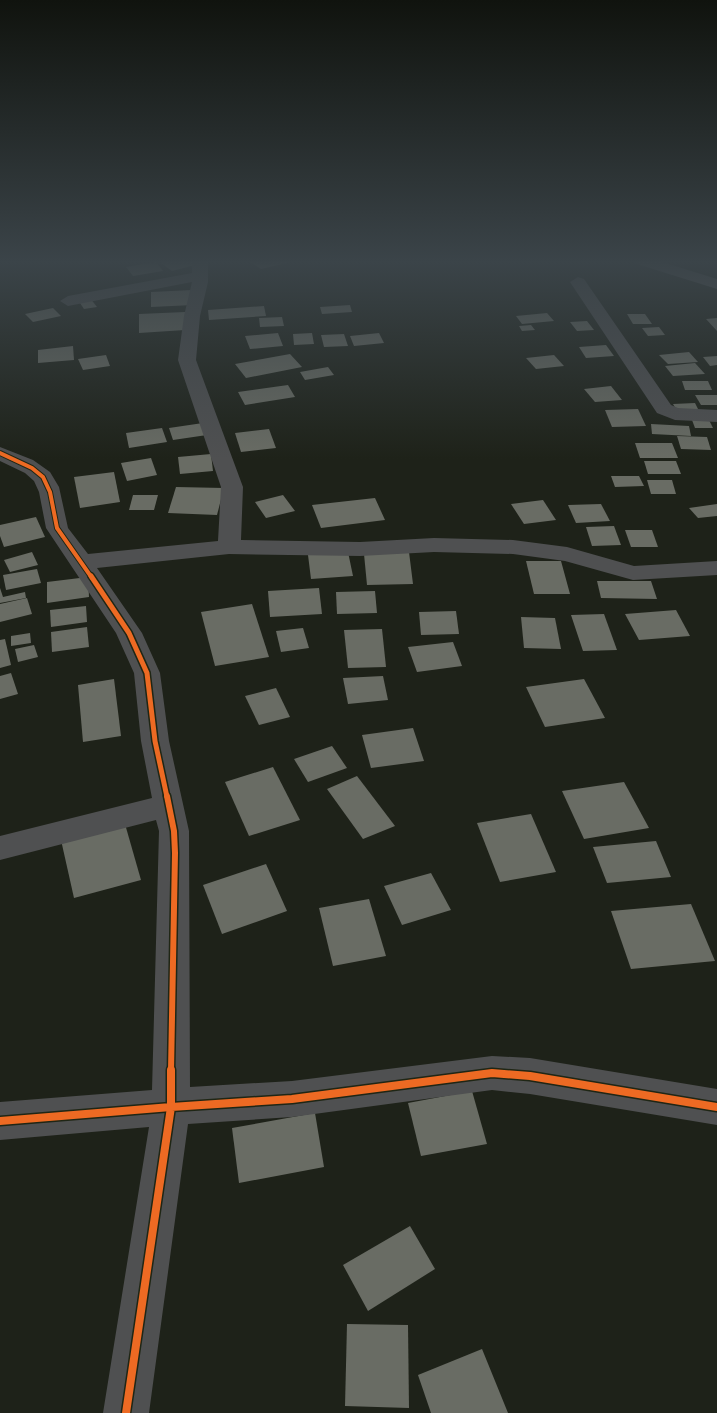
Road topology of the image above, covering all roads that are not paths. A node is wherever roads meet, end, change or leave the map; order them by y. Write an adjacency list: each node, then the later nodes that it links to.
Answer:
1 (192, 327): 5 (street)
2 (608, 327): 3 (street)
3 (717, 416)
4 (0, 454): 6 (street)
5 (229, 547): 6 (street); 7 (street)
6 (82, 562): 8 (street)
7 (717, 568)
8 (169, 805): 9 (street); 11 (street)
9 (0, 848)
10 (717, 1107): 11 (street)
11 (171, 1108): 12 (street); 13 (street)
12 (0, 1122)
13 (126, 1413)

